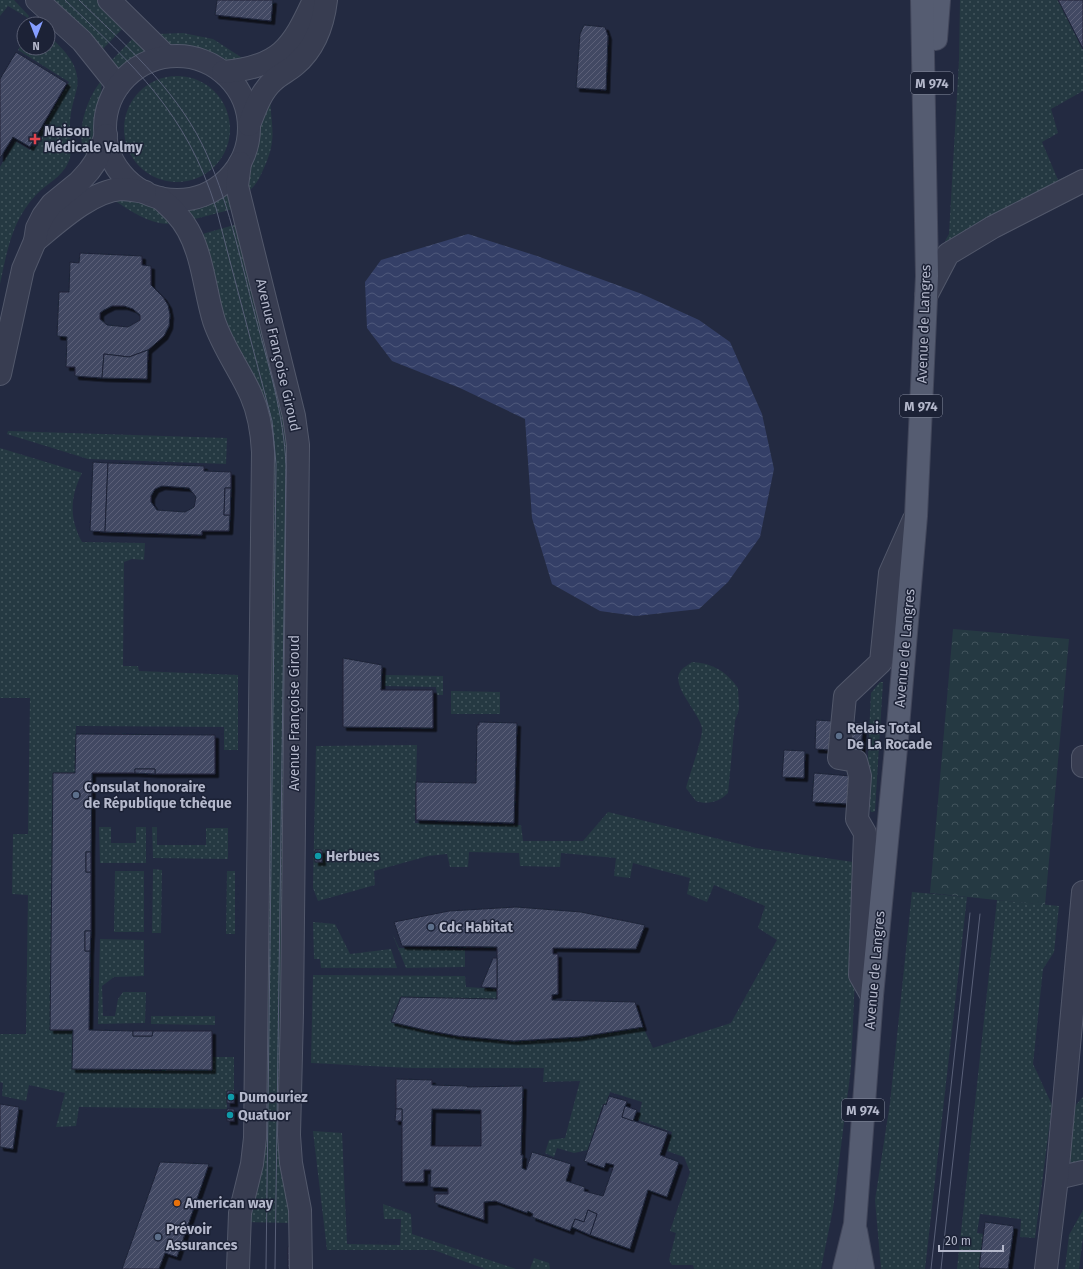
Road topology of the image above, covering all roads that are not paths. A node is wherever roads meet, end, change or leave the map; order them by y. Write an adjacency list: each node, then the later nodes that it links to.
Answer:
1 (37, 0): 9 (street)
2 (109, 0): 7 (street)
3 (314, 0): 8 (street)
4 (326, 0): 10 (street)
5 (922, 0): 13 (main road, Avenue de Langres / M 974)
6 (939, 0): 13 (main road, Avenue de Langres / M 974)
7 (165, 55): 8 (street, Avenue Françoise Giroud); 9 (street, Avenue Françoise Giroud)
8 (223, 72): 10 (street, Avenue Françoise Giroud)
9 (118, 86): 11 (street, Avenue Françoise Giroud)
10 (249, 125): 12 (street, Avenue Françoise Giroud)
11 (106, 135): 15 (street, Avenue Françoise Giroud); 16 (street)
12 (240, 163): 15 (street, Avenue Françoise Giroud); 28 (street, Avenue Françoise Giroud)
13 (926, 166): 17 (main road, Avenue de Langres / M 974)
14 (1083, 181): 17 (street)
15 (153, 195): 16 (street); 27 (street, Avenue Françoise Giroud)
16 (35, 241): 18 (street)
17 (926, 296): 19 (main road, Avenue de Langres / M 974)
18 (0, 374)
19 (916, 516): 23 (main road, Avenue de Langres / M 974); 23 (street)
20 (1083, 757): 21 (street)
21 (1083, 766)
22 (1083, 892): 25 (street)
23 (872, 996): 26 (main road, Avenue de Langres / M 974)
24 (1083, 1172): 25 (street)
25 (1057, 1178): 31 (street)
26 (855, 1224): 29 (main road, Avenue de Langres / M 974); 30 (main road, Avenue de Langres / M 974)
27 (238, 1269)
28 (301, 1269)
29 (844, 1269)
30 (863, 1269)
31 (1046, 1269)

